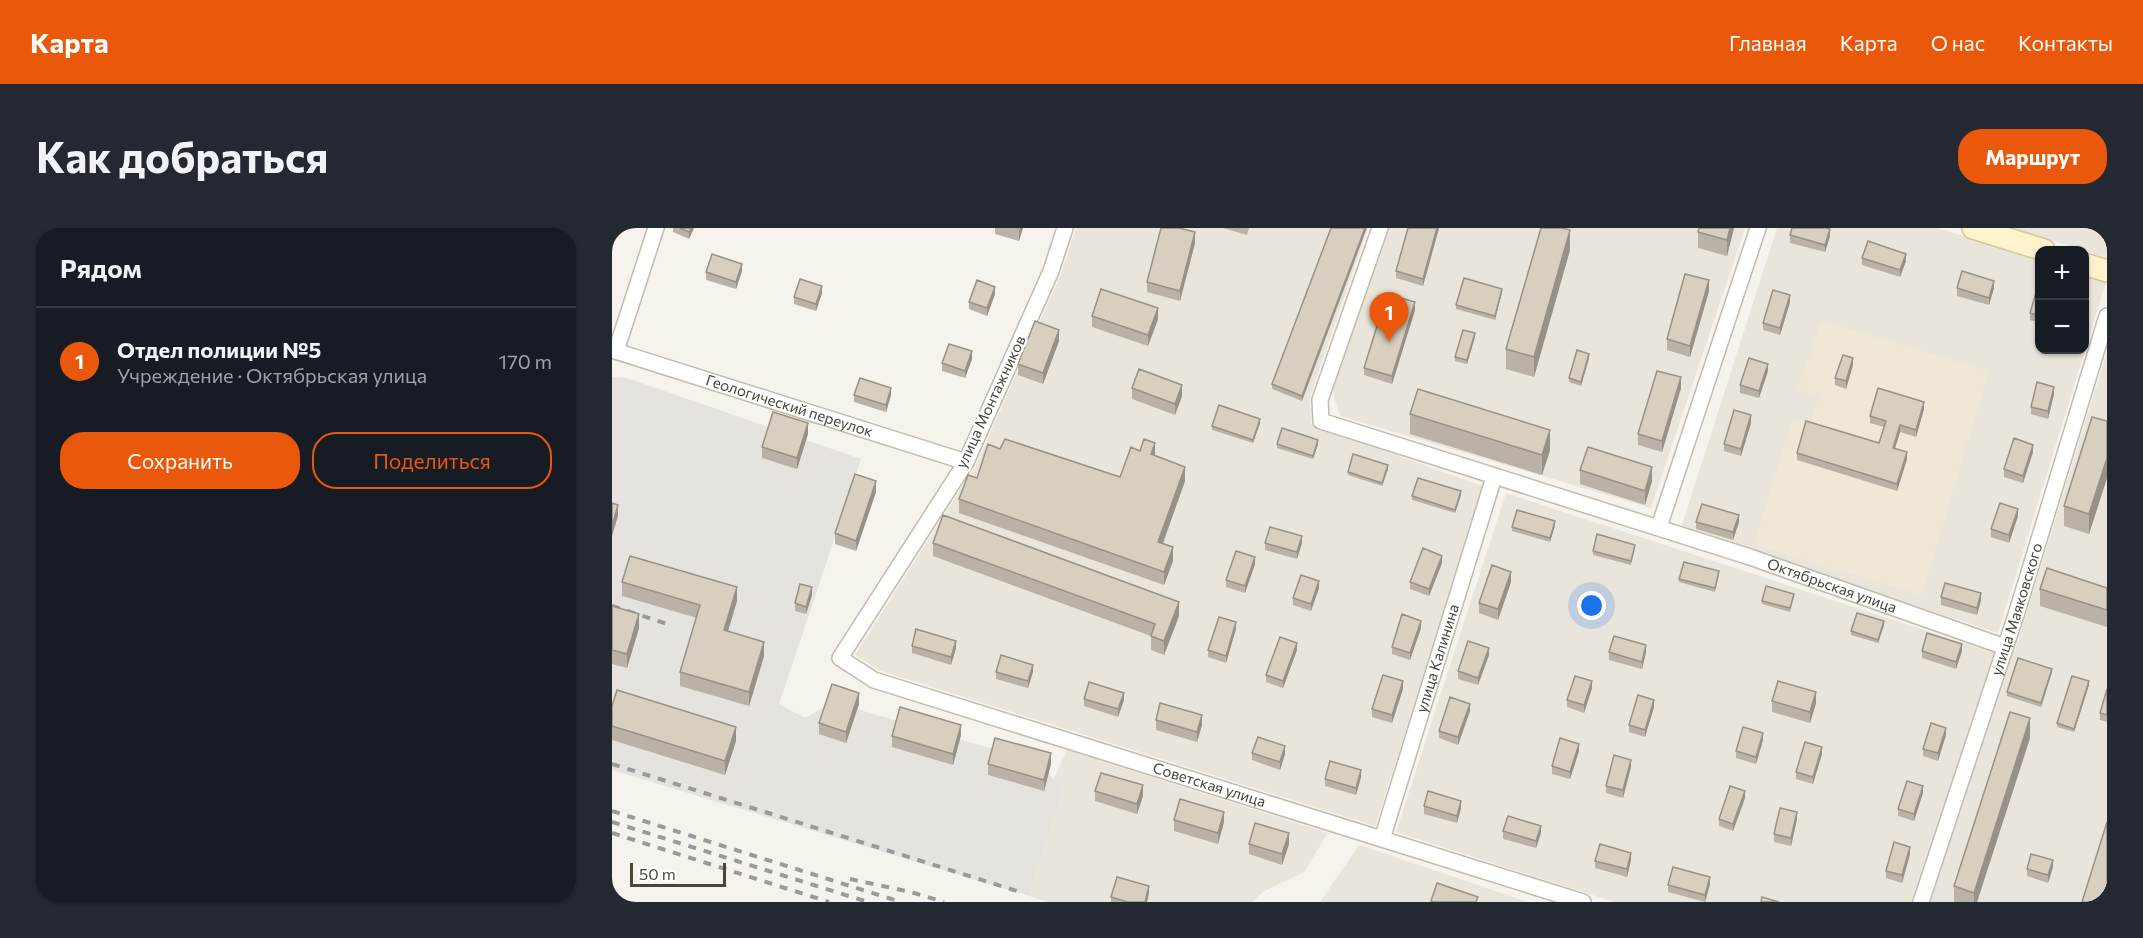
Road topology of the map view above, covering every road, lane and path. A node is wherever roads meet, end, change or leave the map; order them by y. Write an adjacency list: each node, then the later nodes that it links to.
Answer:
1 (657, 228): 10 (street)
2 (1065, 228): 11 (street, улица Монтажников)
3 (1380, 228): 12 (street, Октябрьская улица)
4 (1758, 228): 13 (street)
5 (1974, 228): 6 (street)
6 (2035, 247)
7 (2089, 265): 8 (street)
8 (2107, 271)
9 (2107, 316): 14 (street, улица Маяковского)
10 (614, 351): 11 (street, Геологический переулок)
11 (966, 462): 15 (street, улица Монтажников)
12 (1494, 477): 13 (street, Октябрьская улица); 16 (street, улица Калинина)
13 (1659, 527): 14 (street, Октябрьская улица)
14 (2005, 647): 18 (street, улица Маяковского)
15 (840, 658): 16 (street, Советская улица)
16 (1382, 839): 17 (street, Советская улица)
17 (1583, 902)
18 (1921, 902)

